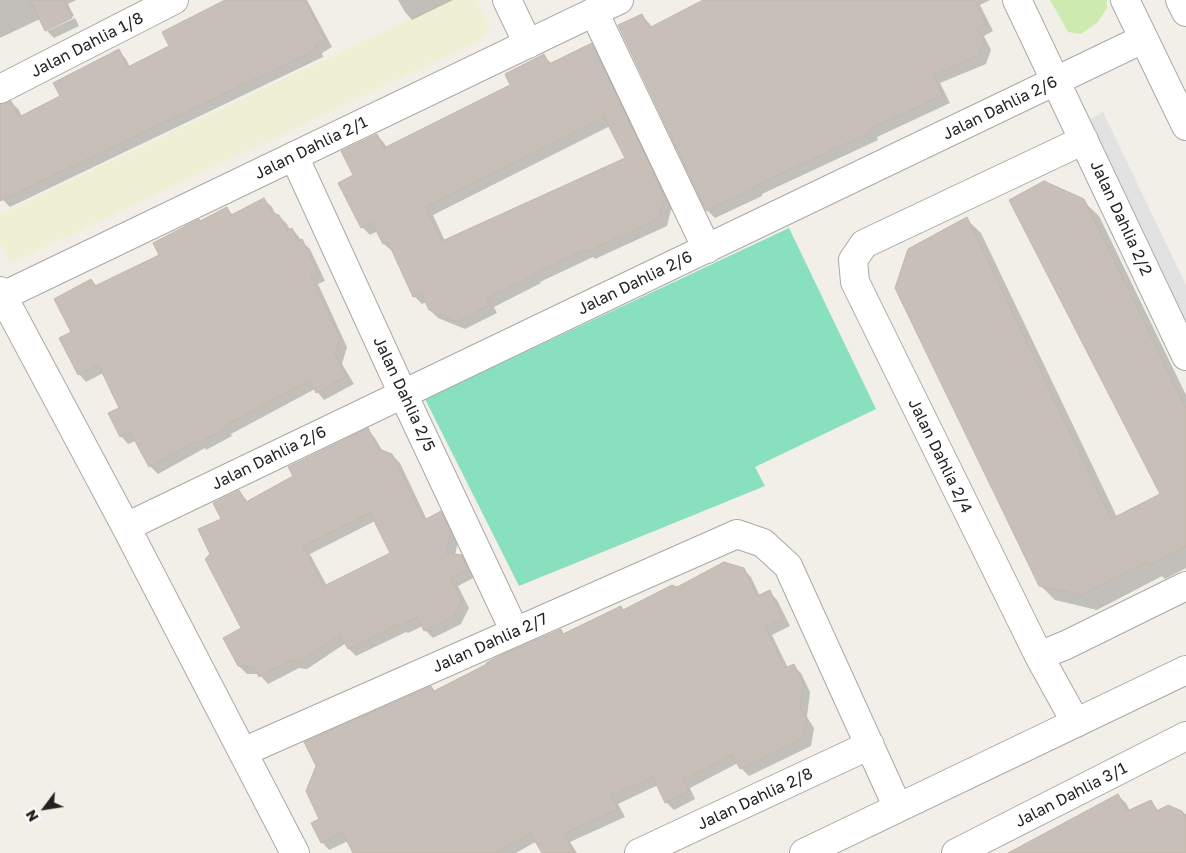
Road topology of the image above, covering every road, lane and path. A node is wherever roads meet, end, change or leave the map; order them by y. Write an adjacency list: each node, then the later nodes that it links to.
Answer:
1 (174, 0): 12 (street, Jalan Dahlia 1/8)
2 (507, 0): 10 (street)
3 (619, 0): 7 (street, Jalan Dahlia 2/1)
4 (1017, 0): 11 (street, Jalan Dahlia 2/2)
5 (1125, 0): 9 (street)
6 (1180, 0): 8 (street)
7 (594, 12): 10 (street, Jalan Dahlia 2/1); 16 (street)
8 (1186, 12)
9 (1143, 39): 11 (street, Jalan Dahlia 2/6); 13 (street)
10 (528, 44): 15 (street, Jalan Dahlia 2/1)
11 (1056, 82): 14 (street, Jalan Dahlia 2/2); 16 (street, Jalan Dahlia 2/6)
12 (0, 90)
13 (1186, 126)
14 (1084, 140): 18 (street, Jalan Dahlia 2/2); 23 (street, Jalan Dahlia 2/4)
15 (294, 156): 17 (street, Jalan Dahlia 2/1); 19 (street, Jalan Dahlia 2/5)
16 (706, 249): 19 (street, Jalan Dahlia 2/6)
17 (1, 293): 20 (street)
18 (1186, 356)
19 (404, 394): 20 (street, Jalan Dahlia 2/6); 22 (street, Jalan Dahlia 2/5)
20 (126, 526): 28 (street)
21 (1186, 586): 23 (street)
22 (515, 632): 27 (street, Jalan Dahlia 2/7); 28 (street, Jalan Dahlia 2/7)
23 (1039, 656): 25 (street, Jalan Dahlia 2/4)
24 (1186, 670): 25 (street)
25 (1076, 723): 29 (street)
26 (1186, 736): 33 (street, Jalan Dahlia 3/1)
27 (870, 745): 29 (street); 31 (street, Jalan Dahlia 2/8)
28 (243, 752): 30 (street)
29 (898, 808): 32 (street)
30 (295, 853)
31 (639, 853)
32 (804, 853)
33 (956, 853)

